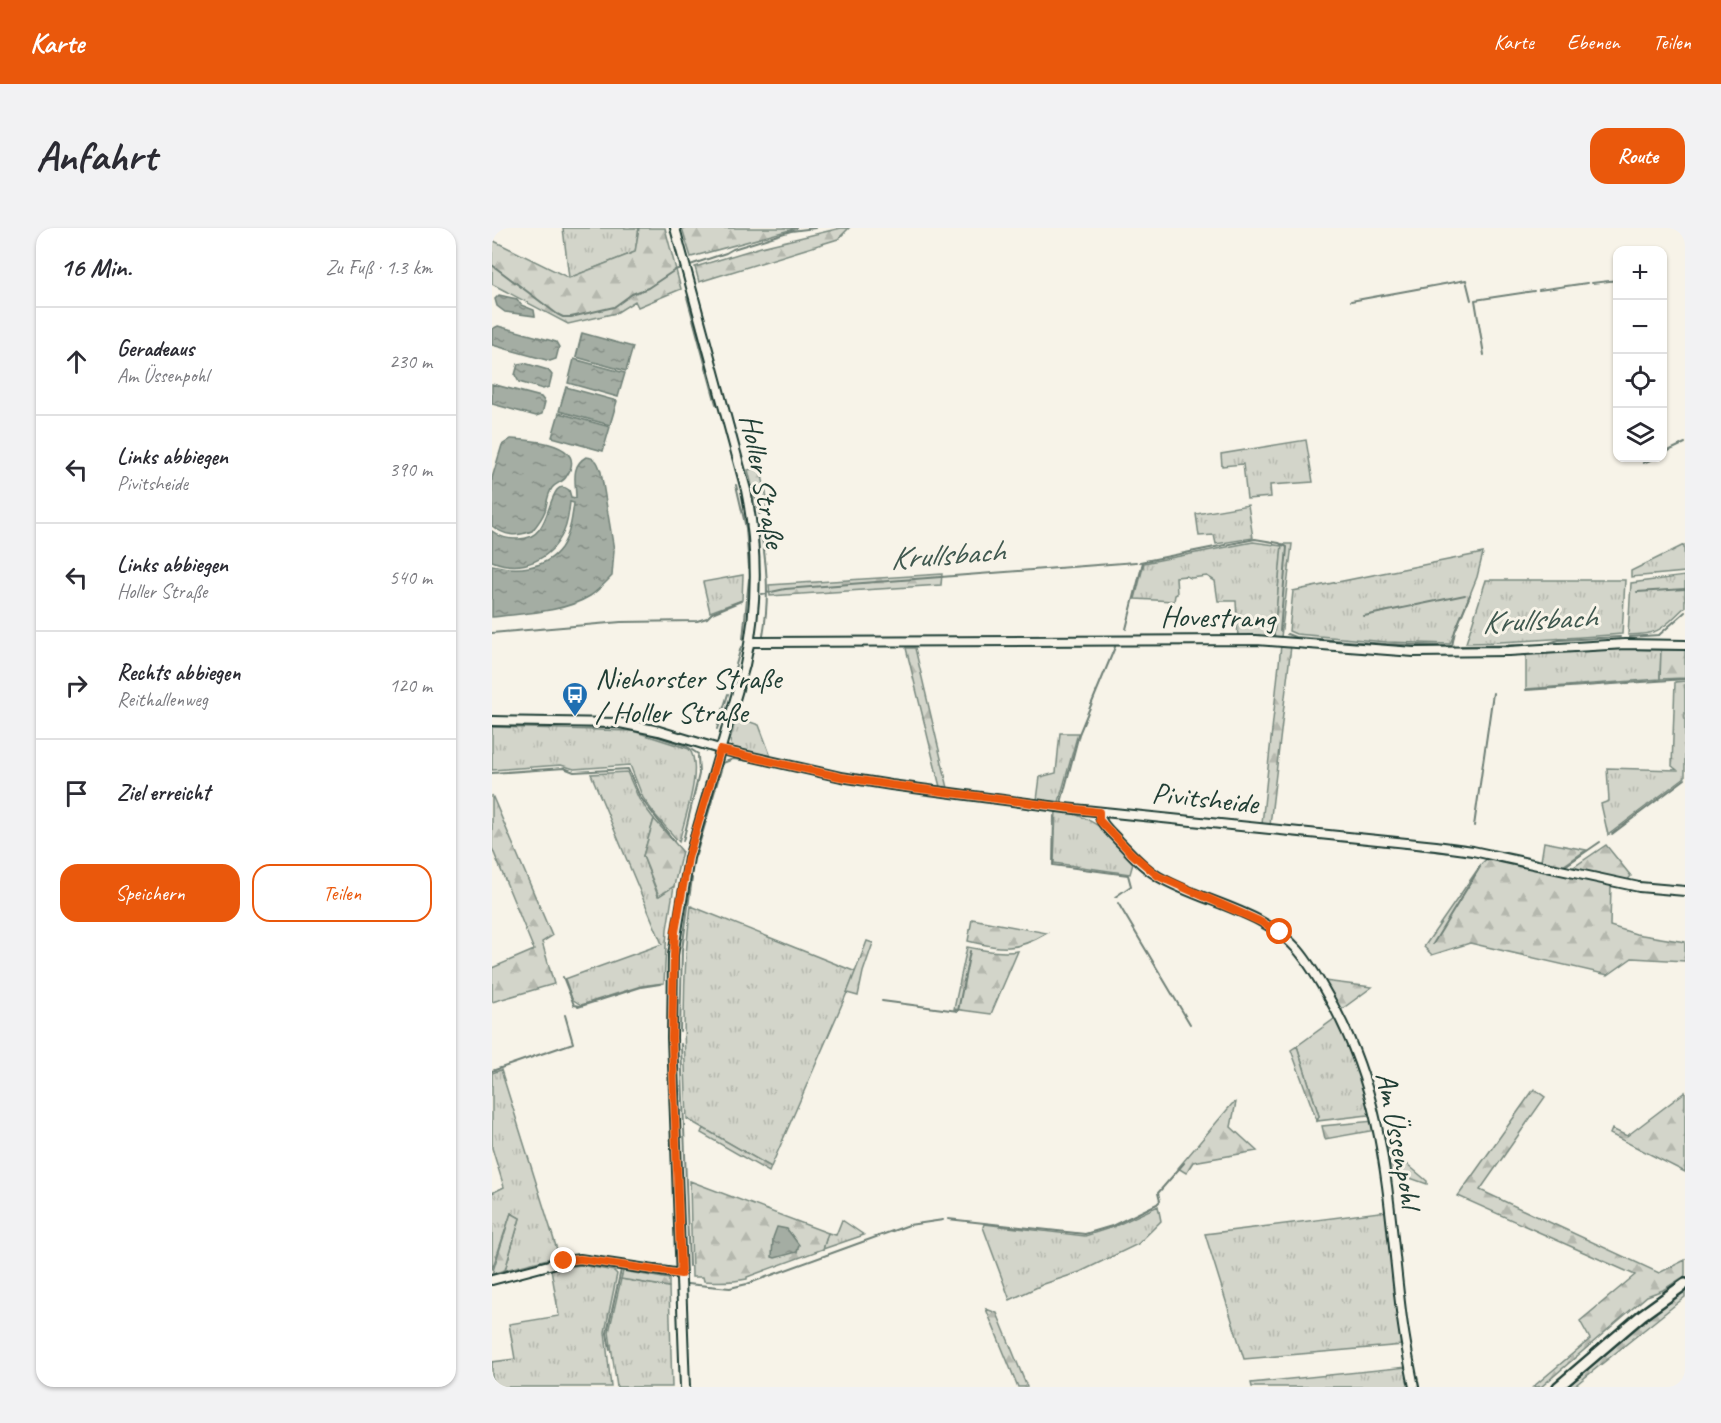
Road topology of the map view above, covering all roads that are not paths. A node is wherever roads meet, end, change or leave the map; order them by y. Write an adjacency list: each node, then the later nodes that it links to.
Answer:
1 (675, 228): 2 (street, Holler Straße)
2 (750, 642): 3 (street, Hovestrang); 5 (street, Holler Straße)
3 (1685, 645)
4 (492, 721): 5 (street, Pivitsheide)
5 (720, 750): 6 (street, Pivitsheide); 8 (street, Holler Straße)
6 (1099, 812): 7 (street, Pivitsheide); 12 (street, Am Üssenpohl)
7 (1685, 891)
8 (681, 1274): 9 (street); 11 (street, Holler Straße)
9 (492, 1280)
10 (1685, 1284): 13 (main road)
11 (685, 1387)
12 (1414, 1387)
13 (1558, 1387)

